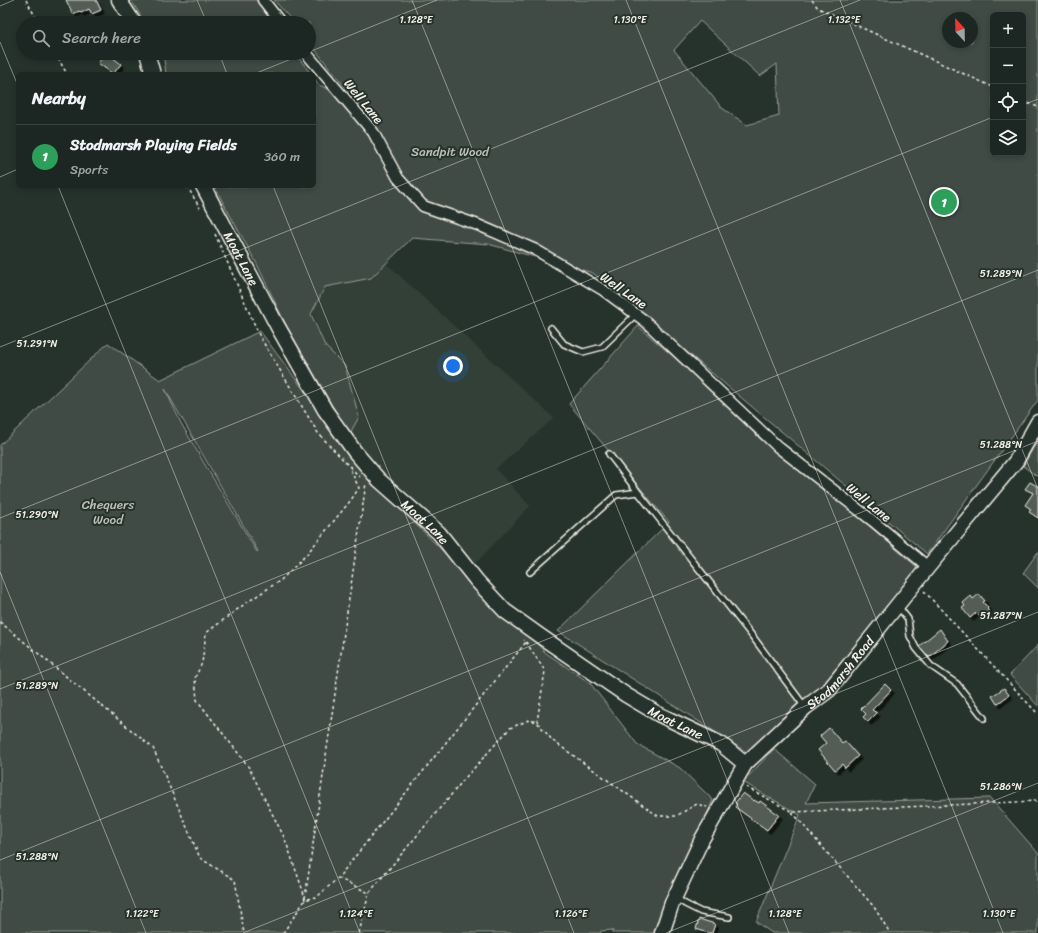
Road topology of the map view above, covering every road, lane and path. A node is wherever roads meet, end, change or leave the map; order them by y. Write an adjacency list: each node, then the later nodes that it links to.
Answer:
1 (26, 0): 5 (path)
2 (119, 0): 6 (street)
3 (263, 0): 7 (street)
4 (812, 0): 13 (path)
5 (35, 16)
6 (129, 16)
7 (275, 16)
8 (59, 60): 11 (path)
9 (149, 60): 12 (street)
10 (312, 60): 20 (street, Well Lane)
11 (66, 72)
12 (152, 72)
13 (990, 86)
14 (1026, 102): 15 (path)
15 (1038, 107)
16 (188, 188): 18 (path)
17 (204, 188): 24 (street, Moat Lane)
18 (202, 212)
19 (213, 231): 25 (path)
20 (636, 314): 21 (lane); 29 (street, Well Lane)
21 (551, 328)
22 (1038, 422): 29 (street, Stodmarsh Road)
23 (609, 454): 28 (lane)
24 (359, 455): 25 (path); 40 (street, Moat Lane)
25 (350, 467): 26 (path); 48 (path)
26 (360, 478)
27 (371, 488): 48 (path)
28 (638, 492): 30 (lane); 36 (lane)
29 (928, 566): 31 (street, Stodmarsh Road)
30 (530, 572)
31 (916, 582): 32 (street, Stodmarsh Road); 37 (path)
32 (897, 606): 36 (street, Stodmarsh Road); 38 (lane)
33 (0, 622): 50 (path)
34 (520, 636): 35 (path)
35 (526, 642): 39 (path); 45 (path)
36 (806, 708): 40 (street, Stodmarsh Road)
37 (1038, 714)
38 (984, 718)
39 (537, 722): 43 (path); 46 (path)
40 (745, 764): 41 (street, Stodmarsh Road)
41 (735, 782): 43 (street, Stodmarsh Road); 44 (path)
42 (1038, 801): 44 (path)
43 (719, 811): 47 (street, Stodmarsh Road)
44 (792, 812): 54 (path)
45 (338, 878): 46 (path); 48 (path)
46 (369, 893): 52 (path)
47 (675, 897): 49 (lane); 53 (street, Stodmarsh Road)
48 (305, 900): 51 (path)
49 (729, 917)
50 (244, 933)
51 (283, 933)
52 (359, 933)
53 (662, 933)
54 (890, 933)

